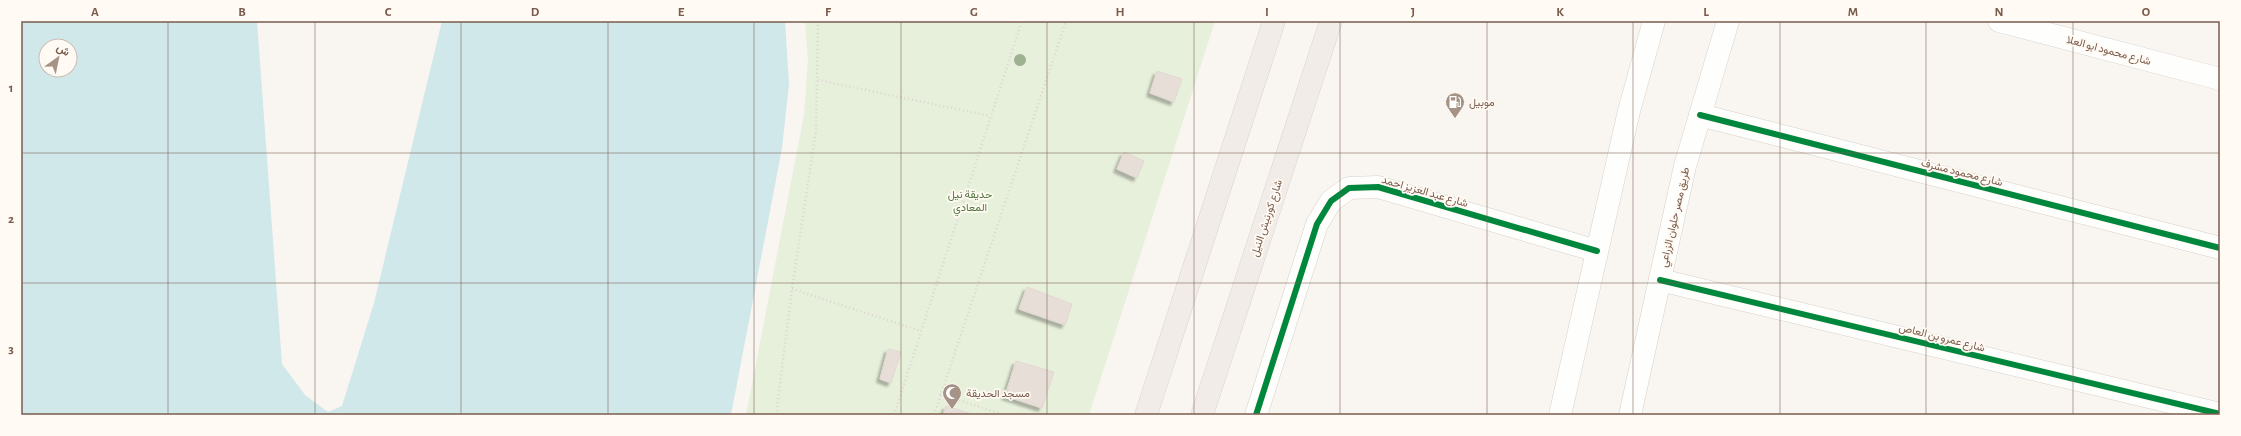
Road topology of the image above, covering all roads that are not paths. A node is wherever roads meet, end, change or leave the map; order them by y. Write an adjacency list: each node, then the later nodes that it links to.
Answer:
1 (1274, 21): 12 (highway)
2 (1331, 21): 13 (highway, شارع كورنيش النيل)
3 (1654, 21): 9 (street)
4 (1728, 21): 7 (street, طريق مصر حلوان الزراعي)
5 (1999, 21): 6 (street, شارع محمود ابو العلا)
6 (2220, 79)
7 (1700, 115): 8 (street, شارع محمود مشرف); 10 (street, طريق مصر حلوان الزراعي)
8 (2220, 248)
9 (1597, 251): 14 (street, شارع عبد العزيز احمد); 15 (street)
10 (1660, 280): 11 (street, شارع عمرو بن العاص); 16 (street, طريق مصر حلوان الزراعي)
11 (2220, 414)
12 (1146, 415)
13 (1202, 415)
14 (1256, 415)
15 (1560, 415)
16 (1630, 415)

